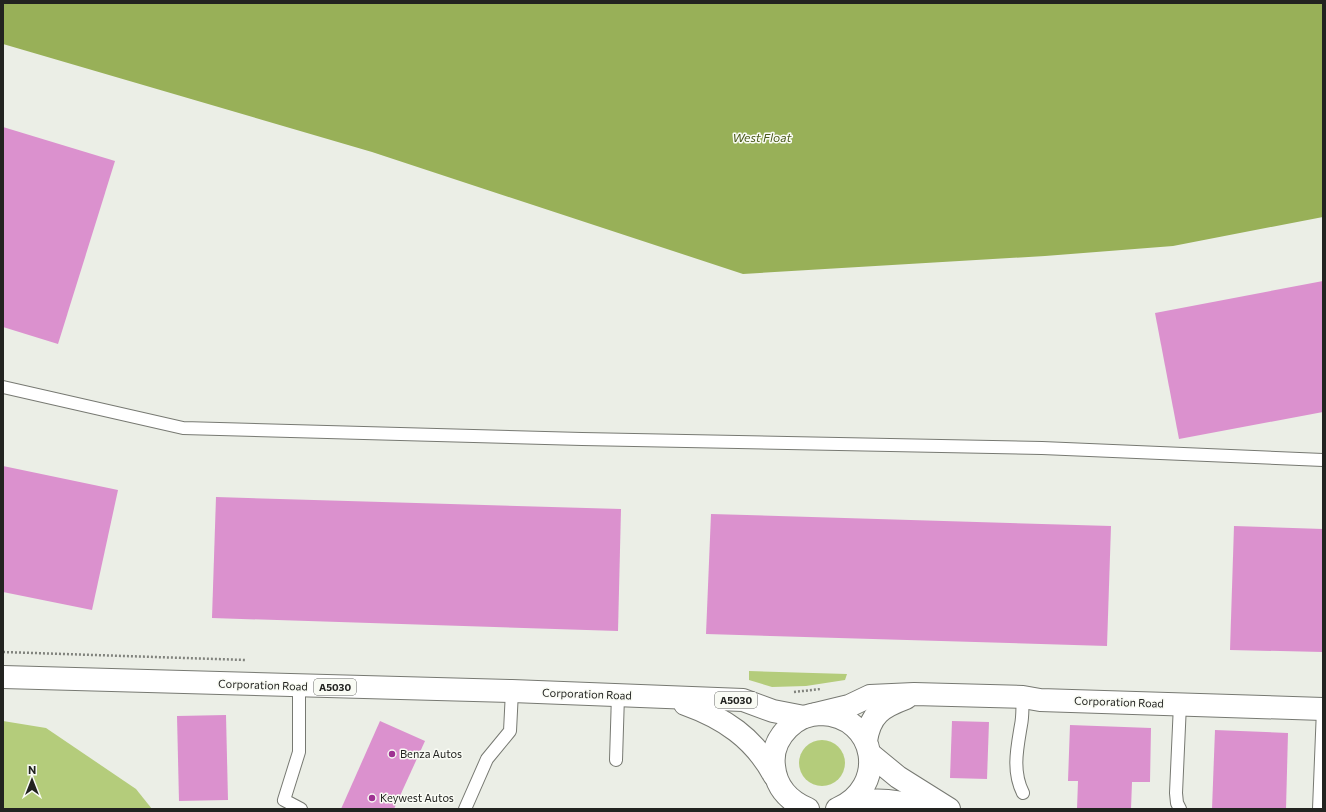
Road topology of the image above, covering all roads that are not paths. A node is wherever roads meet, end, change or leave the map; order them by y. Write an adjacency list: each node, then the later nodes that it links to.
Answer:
1 (3, 387): 2 (lane)
2 (1323, 460)
3 (3, 677): 4 (main road, Corporation Road / A5030)
4 (299, 686): 5 (main road, Corporation Road / A5030); 18 (lane)
5 (512, 691): 7 (main road, Corporation Road / A5030); 19 (lane)
6 (914, 694): 8 (main road, Corporation Road); 12 (main road, Corporation Road); 13 (main road, Corporation Road)
7 (618, 695): 9 (main road, Corporation Road / A5030); 14 (lane)
8 (1023, 697): 10 (main road, Corporation Road); 16 (lane)
9 (667, 698): 12 (main road, Corporation Road / A5030); 15 (main road, Corporation Road / A5030)
10 (1180, 704): 11 (main road, Corporation Road); 23 (lane)
11 (1323, 709): 24 (lane)
12 (810, 716): 13 (main road); 15 (main road)
13 (868, 748): 17 (main road, Corporation Road); 22 (main road)
14 (616, 760)
15 (774, 774): 20 (main road, Corporation Road)
16 (1023, 793)
17 (841, 807): 21 (main road)
18 (301, 809)
19 (464, 809)
20 (808, 809)
21 (932, 809)
22 (949, 809)
23 (1180, 809)
24 (1319, 809)

